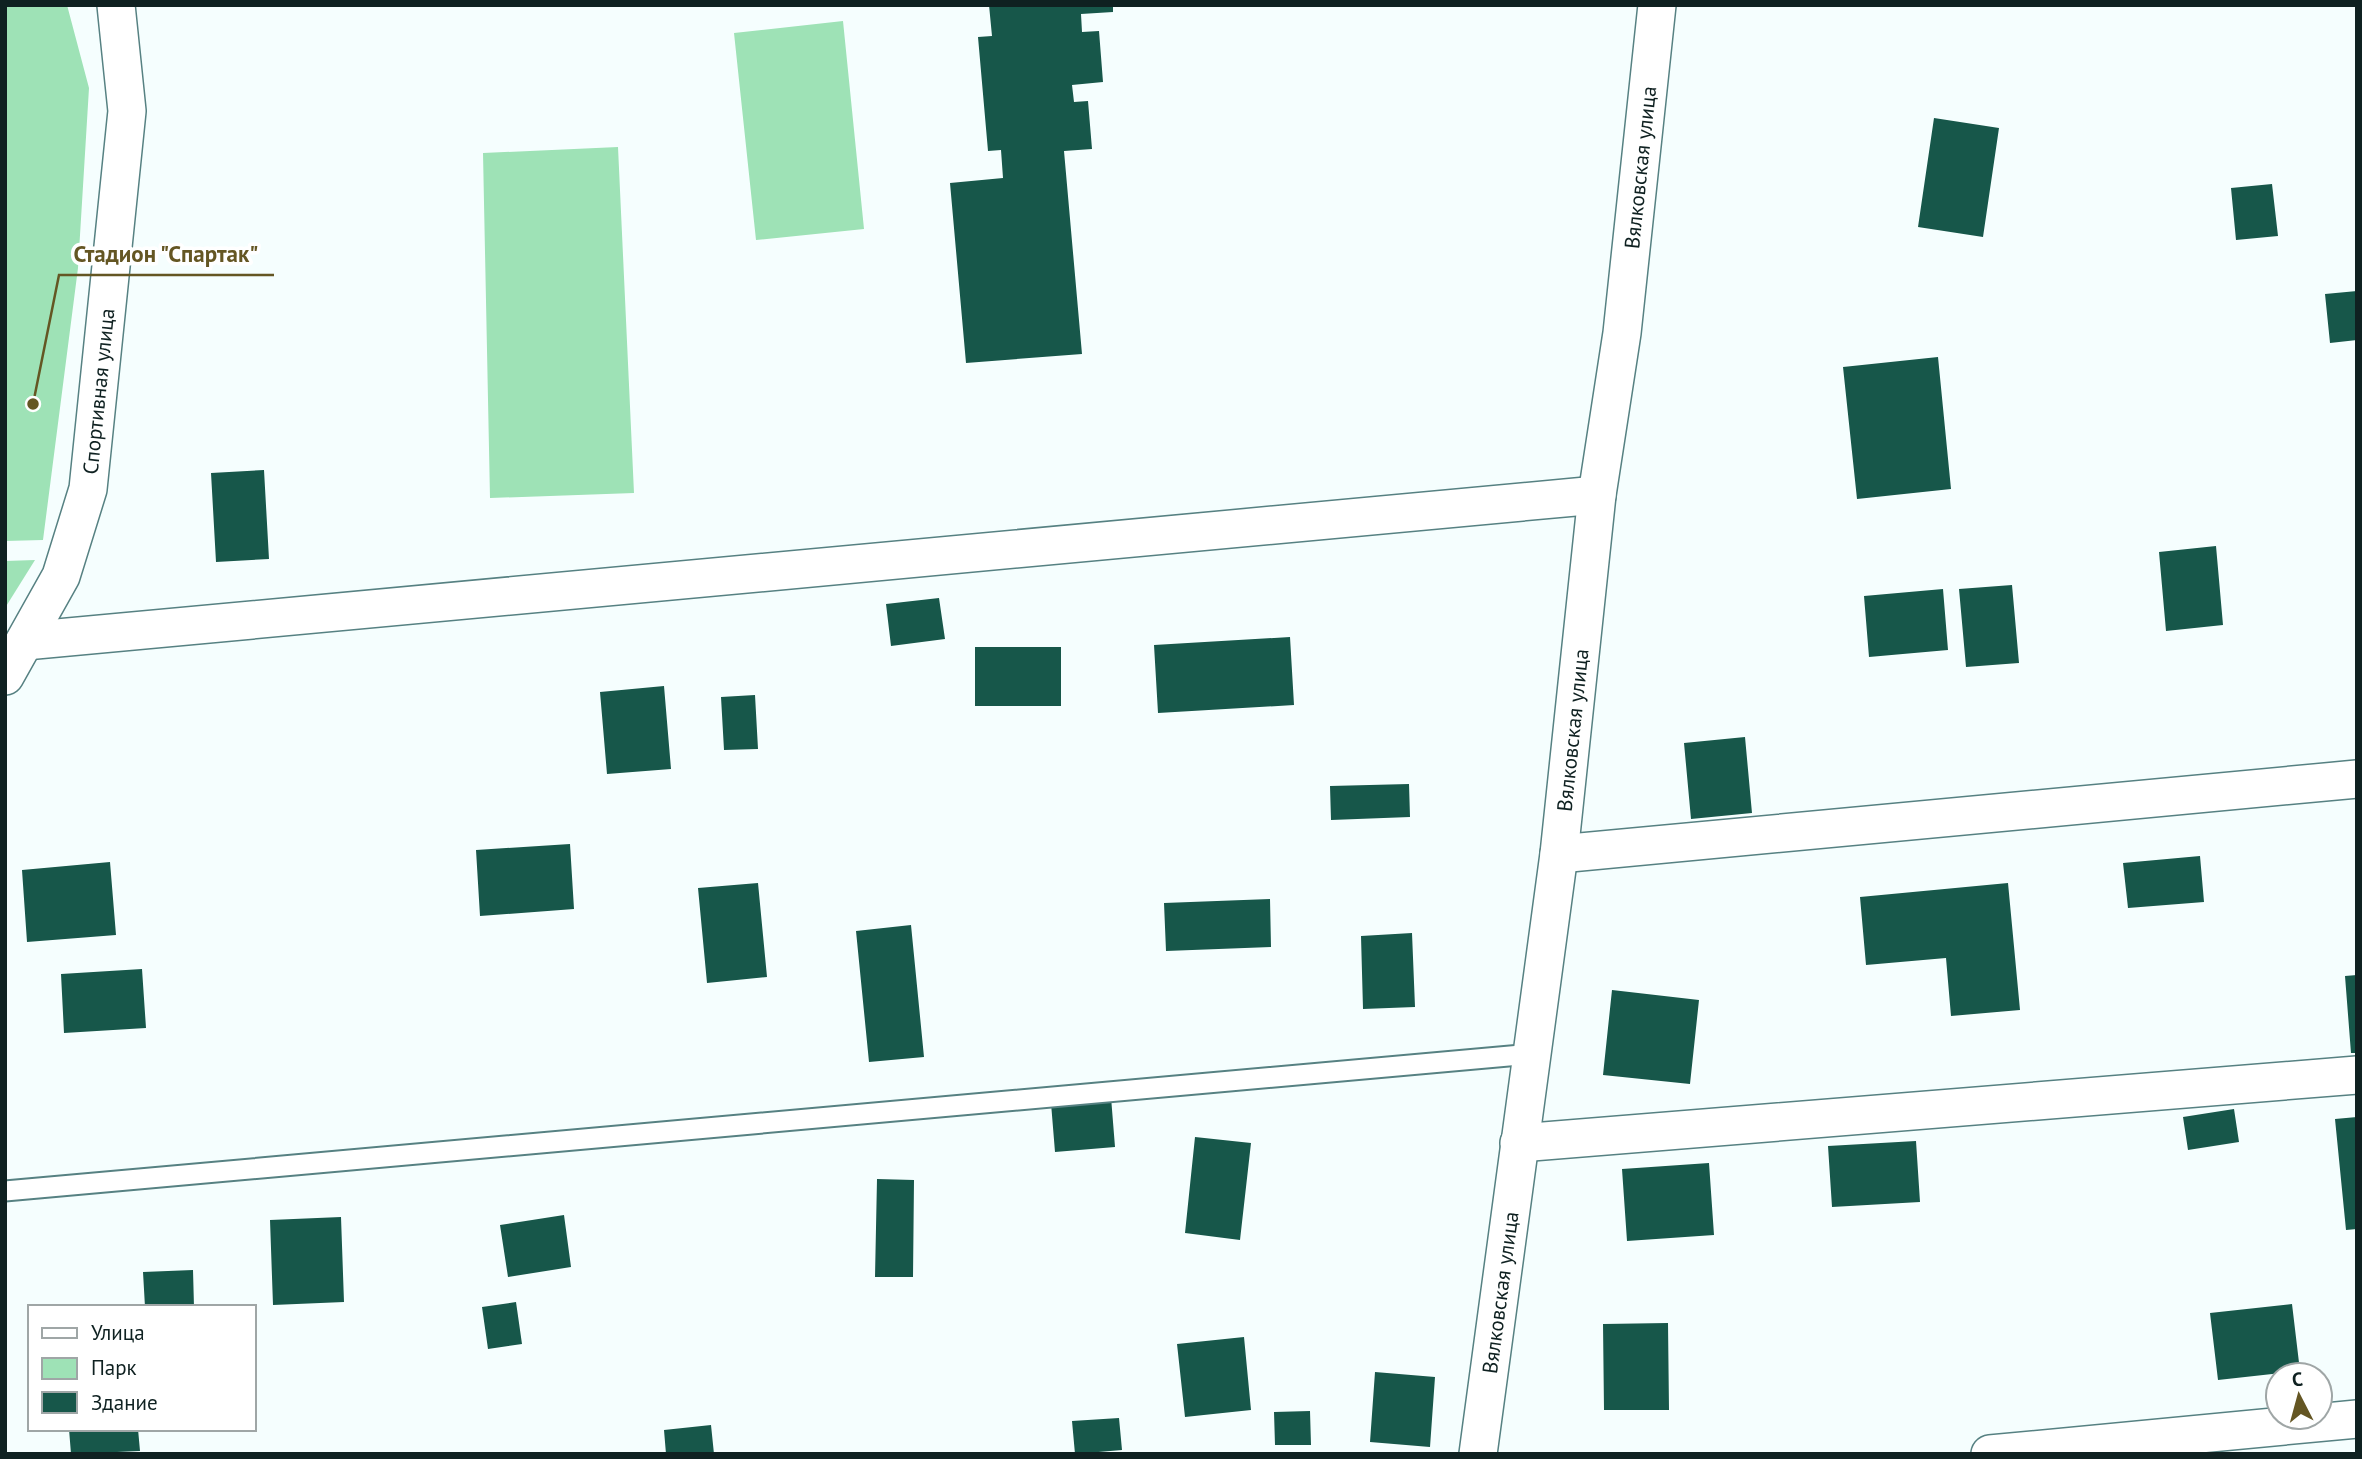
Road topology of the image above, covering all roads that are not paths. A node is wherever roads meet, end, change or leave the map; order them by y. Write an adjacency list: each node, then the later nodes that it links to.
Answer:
1 (116, 5): 4 (street, Спортивная улица)
2 (1657, 5): 3 (street, Вялковская улица)
3 (1597, 495): 4 (street); 7 (street, Вялковская улица)
4 (25, 641): 5 (street, Спортивная улица)
5 (5, 676)
6 (2357, 779): 7 (street)
7 (1559, 854): 8 (street, Вялковская улица)
8 (1531, 1054): 10 (street, Вялковская улица); 11 (lane)
9 (2357, 1075): 10 (street)
10 (1519, 1143): 13 (street, Вялковская улица)
11 (5, 1191)
12 (2357, 1419): 14 (street)
13 (1478, 1454)
14 (1990, 1454)

